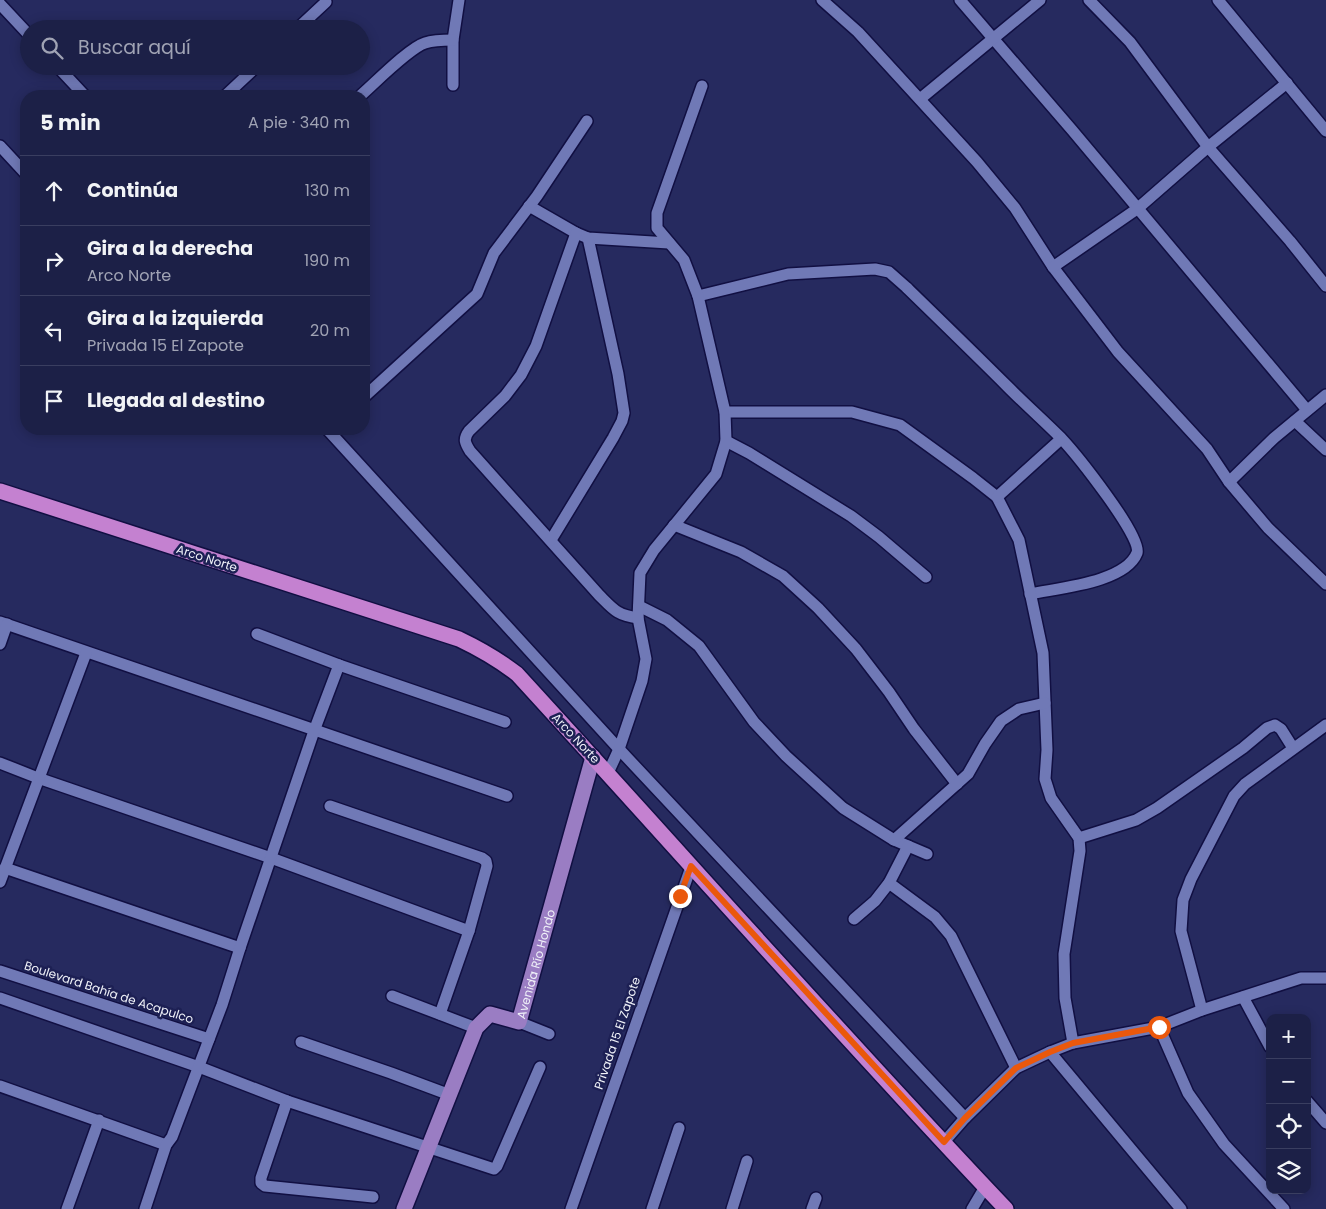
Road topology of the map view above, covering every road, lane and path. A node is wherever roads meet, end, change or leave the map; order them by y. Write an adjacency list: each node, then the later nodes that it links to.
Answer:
1 (459, 0): 12 (street)
2 (822, 0): 21 (street)
3 (960, 0): 11 (street)
4 (1040, 0): 11 (street)
5 (1089, 0): 25 (street)
6 (1218, 0): 15 (street)
7 (326, 2): 9 (street)
8 (0, 4): 10 (street)
9 (307, 20)
10 (20, 25)
11 (994, 39): 21 (street); 28 (street)
12 (453, 40): 16 (street); 20 (street)
13 (65, 75): 18 (street)
14 (247, 75): 19 (street)
15 (1287, 83): 23 (street); 25 (street)
16 (453, 85)
17 (702, 86): 31 (street)
18 (79, 90)
19 (231, 90)
20 (367, 90)
21 (920, 99): 32 (street)
22 (587, 120): 27 (street)
23 (1326, 131)
24 (0, 146): 26 (street)
25 (1208, 147): 28 (street); 33 (street)
26 (20, 168)
27 (529, 206): 29 (street); 35 (street)
28 (1138, 209): 32 (street); 37 (street)
29 (576, 233): 30 (street); 48 (street)
30 (588, 238): 31 (street); 48 (street)
31 (669, 243): 34 (street)
32 (1054, 267): 44 (street)
33 (1326, 286)
34 (698, 296): 38 (street); 41 (street)
35 (370, 392)
36 (1326, 395): 37 (street)
37 (1307, 410): 39 (street)
38 (725, 412): 42 (street); 46 (street)
39 (1295, 421): 43 (street); 44 (street)
40 (332, 435): 64 (street)
41 (1062, 439): 46 (street); 51 (street)
42 (726, 441): 47 (street); 49 (street)
43 (1326, 450)
44 (1229, 482): 50 (street)
45 (0, 491): 65 (main road, Arco Norte)
46 (997, 498): 51 (street)
47 (674, 525): 52 (street); 69 (street)
48 (551, 540): 53 (street)
49 (926, 577)
50 (1326, 584)
51 (1030, 594): 59 (street)
52 (639, 606): 53 (street); 73 (street)
53 (638, 618): 64 (street)
54 (4, 623): 56 (street); 57 (street)
55 (257, 634): 58 (street)
56 (0, 644)
57 (86, 652): 62 (street); 68 (street)
58 (339, 665): 60 (street); 62 (street)
59 (1045, 702): 69 (street); 72 (street)
60 (506, 722)
61 (1326, 725): 63 (street)
62 (314, 731): 70 (street); 76 (street)
63 (1293, 748): 72 (street); 89 (street)
64 (619, 749): 67 (street); 107 (street)
65 (593, 757): 67 (main road, Arco Norte); 91 (main road, Avenida Río Hondo)
66 (0, 763): 68 (street)
67 (608, 773): 77 (main road, Arco Norte)
68 (38, 778): 76 (street); 78 (street)
69 (957, 784): 73 (street)
70 (507, 796)
71 (330, 806): 82 (street)
72 (1079, 838): 98 (street)
73 (894, 840): 74 (street)
74 (908, 846): 75 (street); 80 (street)
75 (927, 854)
76 (271, 858): 82 (street); 83 (street)
77 (691, 866): 111 (main road, Arco Norte); 120 (street, Privada 15 El Zapote)
78 (5, 868): 79 (street); 83 (street)
79 (0, 882)
80 (889, 883): 81 (street); 102 (street)
81 (854, 919)
82 (469, 931): 90 (street)
83 (240, 948): 95 (street)
84 (0, 971): 95 (street, Boulevard Bahía de Acapulco)
85 (1326, 978): 87 (street)
86 (392, 996): 90 (street)
87 (1243, 997): 89 (street); 96 (street)
88 (0, 998): 100 (street)
89 (1202, 1010): 92 (street)
90 (440, 1014): 93 (street)
91 (519, 1022): 93 (main road, Avenida Río Hondo); 94 (street)
92 (1159, 1027): 98 (street); 126 (street)
93 (476, 1028): 104 (main road)
94 (549, 1034)
95 (209, 1039): 100 (street)
96 (1266, 1040)
97 (301, 1042): 104 (street)
98 (1073, 1043): 99 (street)
99 (1050, 1052): 102 (street); 125 (street)
100 (199, 1067): 105 (street); 112 (street)
101 (540, 1067): 113 (street)
102 (1016, 1068): 107 (street)
103 (0, 1086): 108 (street)
104 (450, 1096): 113 (main road)
105 (287, 1101): 113 (street); 116 (street)
106 (1309, 1104): 109 (street)
107 (965, 1118): 111 (street)
108 (99, 1120): 112 (street); 117 (street)
109 (1326, 1123)
110 (679, 1128): 121 (street)
111 (944, 1142): 115 (main road, Arco Norte)
112 (166, 1145): 118 (street)
113 (428, 1148): 119 (main road)
114 (748, 1161): 122 (street)
115 (985, 1187): 123 (street); 124 (main road, Arco Norte)
116 (373, 1197)
117 (67, 1209)
118 (145, 1209)
119 (404, 1209)
120 (571, 1209)
121 (652, 1209)
122 (732, 1209)
123 (972, 1209)
124 (1006, 1209)
125 (1181, 1209)
126 (1284, 1209)

